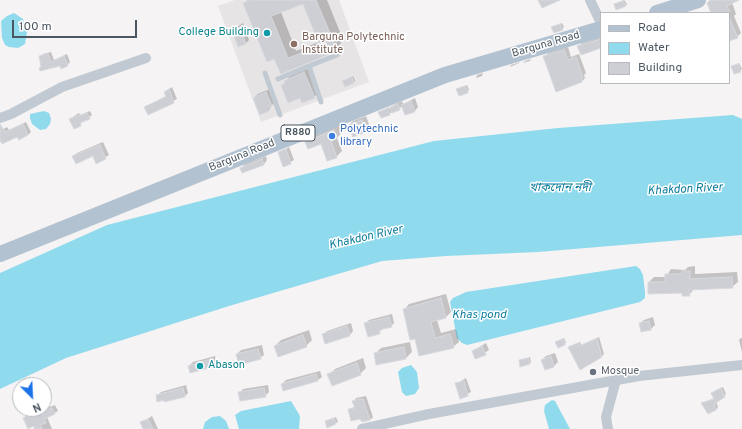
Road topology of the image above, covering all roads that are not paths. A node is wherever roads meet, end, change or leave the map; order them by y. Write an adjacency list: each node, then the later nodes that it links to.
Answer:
1 (590, 0): 4 (street)
2 (698, 0): 3 (main road)
3 (660, 12)
4 (600, 21)
5 (600, 29): 14 (main road, Barguna Road / R880)
6 (337, 55): 8 (lane)
7 (146, 58): 13 (street)
8 (309, 66): 10 (lane); 11 (lane)
9 (265, 73): 12 (lane)
10 (278, 79)
11 (320, 102)
12 (280, 115)
13 (0, 118)
14 (0, 254)
15 (742, 365): 16 (street)
16 (616, 380): 17 (street); 18 (street)
17 (362, 429)
18 (608, 429)

